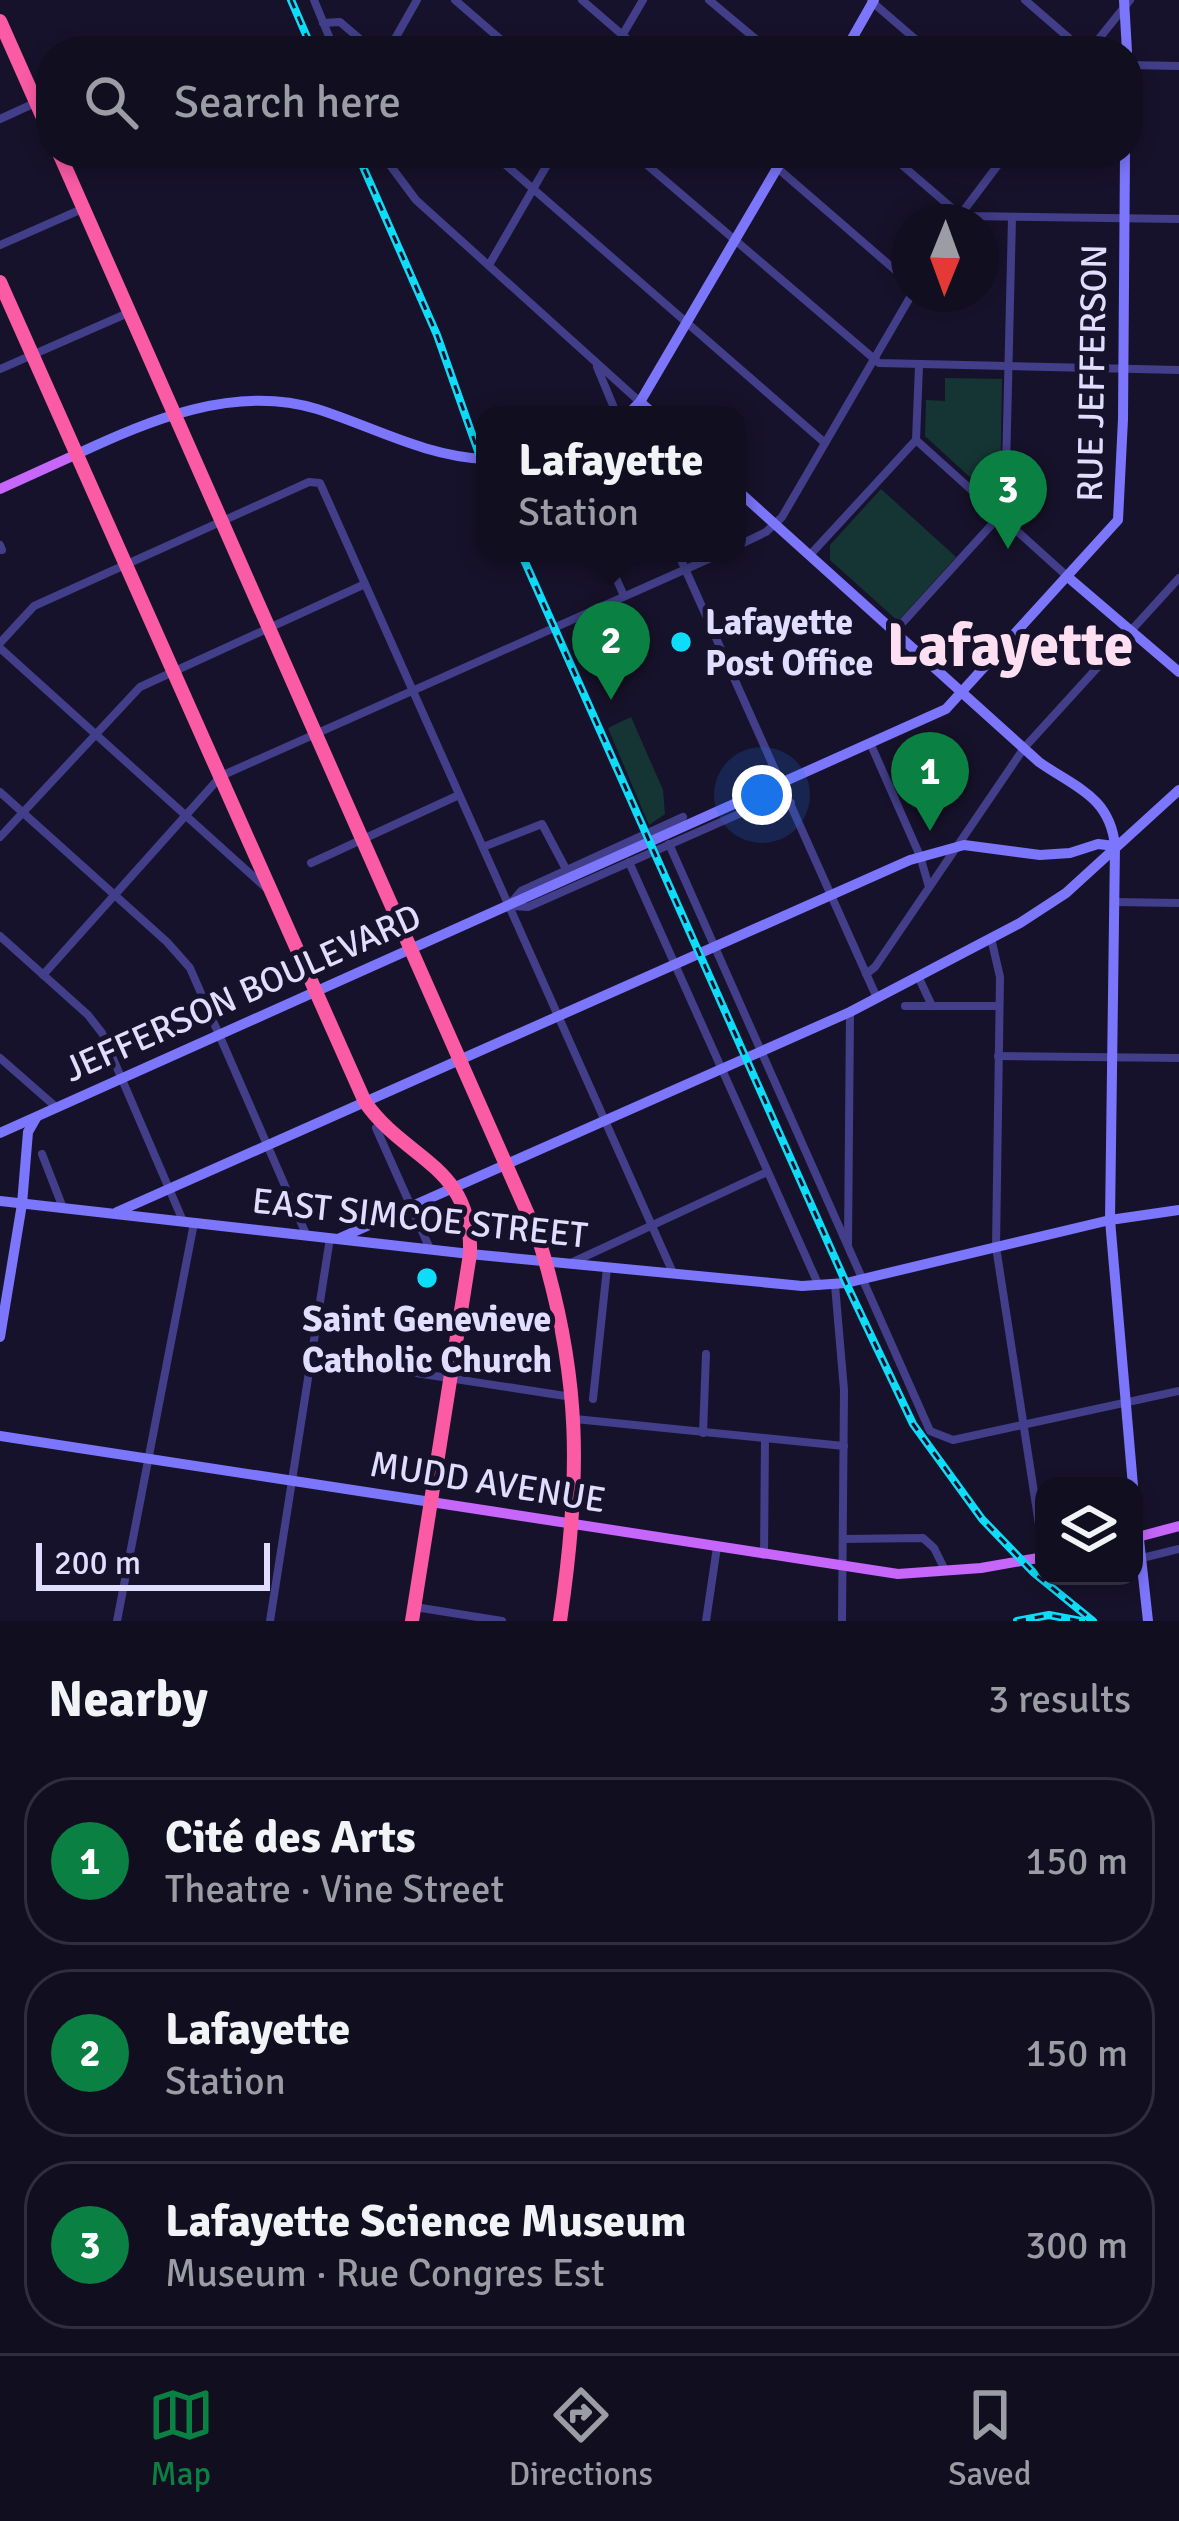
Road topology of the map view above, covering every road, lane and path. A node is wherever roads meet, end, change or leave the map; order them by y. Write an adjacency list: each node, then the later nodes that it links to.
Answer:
1 (314, 0): 11 (street)
2 (417, 0): 15 (street)
3 (455, 0): 16 (street)
4 (582, 0): 12 (street)
5 (643, 0): 12 (street)
6 (709, 0): 17 (street)
7 (1025, 0): 20 (street)
8 (873, 1): 18 (street); 19 (street)
9 (1127, 2): 21 (street); 22 (street)
10 (0, 21): 25 (highway)
11 (323, 23): 13 (street); 14 (street)
12 (622, 34)
13 (329, 36)
14 (356, 36)
15 (397, 36)
16 (497, 36)
17 (752, 36)
18 (853, 36)
19 (912, 36)
20 (1068, 36)
21 (1099, 36)
22 (1126, 36)
23 (1143, 65): 24 (street)
24 (1179, 66)
25 (36, 103): 26 (street)
26 (0, 119)
27 (66, 168): 39 (highway)
28 (392, 168): 46 (street)
29 (509, 168): 36 (street)
30 (545, 168): 36 (street)
31 (650, 168): 44 (street)
32 (904, 168): 37 (street)
33 (996, 168): 38 (street)
34 (1126, 168): 42 (street, RUE JEFFERSON)
35 (778, 169): 44 (street); 47 (street)
36 (533, 189): 46 (street); 51 (street)
37 (943, 204)
38 (969, 204)
39 (83, 208): 45 (street); 49 (highway)
40 (999, 218): 41 (street)
41 (1012, 218): 42 (street); 56 (street)
42 (1124, 219): 43 (street); 57 (street, RUE JEFFERSON)
43 (1179, 219)
44 (734, 240): 51 (street); 54 (street)
45 (0, 245)
46 (489, 266): 53 (street)
47 (891, 266)
48 (0, 282): 52 (highway)
49 (130, 312): 52 (street); 64 (highway)
50 (902, 312): 54 (street)
51 (688, 322): 60 (street); 66 (street)
52 (32, 355): 58 (street); 67 (highway)
53 (594, 360): 60 (street); 61 (street)
54 (874, 361): 55 (street); 66 (street)
55 (919, 367): 56 (street); 65 (street)
56 (1009, 368): 57 (street); 71 (street)
57 (1122, 369): 59 (street); 81 (street, RUE JEFFERSON)
58 (0, 370)
59 (1179, 370)
60 (640, 402): 62 (street); 63 (street)
61 (613, 406)
62 (636, 406)
63 (645, 406)
64 (175, 415): 67 (street); 68 (street); 72 (highway)
65 (916, 440): 71 (street); 75 (street)
66 (825, 443): 73 (street)
67 (76, 454): 69 (main road); 79 (highway)
68 (476, 458)
69 (0, 490)
70 (746, 498): 73 (street)
71 (1001, 517): 81 (street); 87 (street)
72 (222, 521): 79 (street); 83 (street); 85 (highway)
73 (776, 525): 74 (street); 75 (street)
74 (746, 542)
75 (810, 555): 87 (street)
76 (609, 562): 84 (street)
77 (683, 562): 80 (street)
78 (702, 562): 80 (street)
79 (126, 565): 88 (street); 89 (highway)
80 (686, 569): 84 (street); 98 (street)
81 (1069, 578): 86 (street); 92 (street, RUE JEFFERSON)
82 (1179, 578): 86 (street)
83 (365, 584): 85 (street); 91 (street)
84 (624, 596): 91 (street)
85 (269, 627): 89 (street); 93 (highway)
86 (1130, 631): 90 (street); 96 (street)
87 (894, 632): 92 (street)
88 (0, 645): 94 (street)
89 (173, 670): 94 (street); 97 (highway)
90 (1179, 672)
91 (413, 691): 93 (street); 101 (street)
92 (962, 692): 95 (street, RUE JEFFERSON); 96 (street)
93 (316, 733): 97 (street); 107 (highway)
94 (95, 735): 103 (street); 104 (street)
95 (871, 745): 98 (street, RUE JEFFERSON); 112 (street)
96 (1024, 748): 109 (street); 110 (street)
97 (221, 776): 104 (street); 117 (highway)
98 (784, 785): 102 (street); 122 (street, JEFFERSON BOULEVARD)
99 (1179, 790): 110 (street)
100 (0, 792): 103 (street)
101 (459, 795): 107 (street); 111 (street)
102 (792, 803): 108 (street, JEFFERSON BOULEVARD); 118 (street)
103 (22, 812): 106 (street); 119 (street)
104 (187, 817): 117 (street); 119 (street)
105 (682, 817): 115 (street, JEFFERSON BOULEVARD)
106 (0, 837)
107 (363, 839): 114 (street); 126 (highway)
108 (669, 844): 113 (street, JEFFERSON BOULEVARD); 125 (street)
109 (956, 846): 110 (street); 112 (street); 116 (street)
110 (1115, 846): 120 (street); 124 (street)
111 (483, 847): 115 (street); 122 (street)
112 (920, 856): 116 (street); 118 (street)
113 (629, 862): 122 (street, JEFFERSON BOULEVARD); 127 (street)
114 (310, 863)
115 (567, 871): 122 (street, JEFFERSON BOULEVARD)
116 (929, 887): 128 (street)
117 (271, 892): 131 (highway)
118 (831, 895): 125 (street); 128 (street)
119 (116, 896): 129 (street); 138 (street)
120 (1114, 902): 121 (street); 142 (street)
121 (1179, 903)
122 (509, 905): 126 (street, JEFFERSON BOULEVARD); 137 (street)
123 (0, 936): 129 (street)
124 (991, 938): 130 (street); 135 (street)
125 (715, 947): 127 (street); 139 (street)
126 (412, 949): 131 (street, JEFFERSON BOULEVARD); 144 (highway)
127 (674, 964): 137 (street); 145 (street)
128 (866, 974): 132 (street)
129 (44, 975): 146 (street)
130 (918, 976): 132 (street); 134 (street)
131 (315, 993): 138 (street, JEFFERSON BOULEVARD); 147 (highway)
132 (877, 998): 136 (street)
133 (905, 1006): 134 (street)
134 (932, 1006): 135 (street)
135 (999, 1006): 140 (street)
136 (850, 1012): 139 (street); 172 (street)
137 (558, 1016): 144 (street); 150 (street)
138 (220, 1036): 146 (street, JEFFERSON BOULEVARD); 153 (street)
139 (763, 1051): 145 (street); 172 (street)
140 (998, 1057): 142 (street); 170 (street)
141 (0, 1058): 148 (street)
142 (1110, 1058): 143 (street); 165 (street)
143 (1179, 1058)
144 (461, 1059): 147 (street); 155 (highway)
145 (721, 1069): 150 (street); 156 (street)
146 (123, 1080): 148 (street, JEFFERSON BOULEVARD); 158 (street)
147 (365, 1102): 153 (street); 157 (highway)
148 (57, 1108): 149 (street, JEFFERSON BOULEVARD)
149 (38, 1117): 152 (street, JEFFERSON BOULEVARD); 160 (street)
150 (607, 1120): 155 (street); 167 (street)
151 (376, 1129): 161 (street)
152 (0, 1133)
153 (267, 1146): 158 (street); 168 (street)
154 (42, 1154): 162 (street)
155 (508, 1164): 157 (street); 174 (highway)
156 (767, 1172): 167 (street); 180 (street)
157 (454, 1188): 161 (street); 173 (highway)
158 (169, 1189): 164 (street); 166 (street)
159 (0, 1201): 160 (street, EAST SIMCOE STREET)
160 (22, 1204): 162 (street, EAST SIMCOE STREET); 181 (street)
161 (410, 1206): 169 (street); 171 (street)
162 (63, 1208): 164 (street, EAST SIMCOE STREET)
163 (1179, 1210): 165 (street, EAST SIMCOE STREET)
164 (115, 1214): 166 (street, EAST SIMCOE STREET)
165 (1110, 1220): 170 (street, EAST SIMCOE STREET); 188 (street)
166 (189, 1222): 168 (street, EAST SIMCOE STREET); 195 (street)
167 (653, 1227): 175 (street); 177 (street)
168 (307, 1236): 169 (street, EAST SIMCOE STREET)
169 (334, 1239): 171 (street, EAST SIMCOE STREET); 183 (street)
170 (996, 1247): 178 (street, EAST SIMCOE STREET); 190 (street)
171 (430, 1250): 173 (street, EAST SIMCOE STREET)
172 (848, 1251): 178 (street)
173 (470, 1254): 174 (street, EAST SIMCOE STREET); 184 (highway)
174 (545, 1261): 175 (street, EAST SIMCOE STREET); 186 (highway)
175 (569, 1264): 176 (street, EAST SIMCOE STREET)
176 (607, 1268): 177 (street, EAST SIMCOE STREET); 187 (street)
177 (673, 1274): 180 (street, EAST SIMCOE STREET)
178 (860, 1280): 179 (street, EAST SIMCOE STREET); 190 (street)
179 (835, 1285): 180 (street, EAST SIMCOE STREET); 194 (street)
180 (819, 1286)
181 (0, 1337)
182 (706, 1354): 191 (street)
183 (312, 1357): 184 (street); 197 (street)
184 (451, 1378): 186 (street); 199 (highway)
185 (1179, 1391): 188 (street)
186 (573, 1397): 189 (highway)
187 (593, 1399)
188 (1126, 1403): 190 (street); 196 (street)
189 (575, 1419): 191 (street); 200 (highway)
190 (1024, 1425): 198 (street)
191 (703, 1432): 193 (street)
192 (0, 1436): 195 (street, MUDD AVENUE)
193 (765, 1439): 194 (street); 206 (street)
194 (844, 1446): 203 (street)
195 (148, 1460): 197 (street, MUDD AVENUE); 213 (street)
196 (1133, 1477)
197 (292, 1481): 199 (street, MUDD AVENUE); 214 (street)
198 (1035, 1498)
199 (430, 1502): 200 (main road, MUDD AVENUE); 212 (highway)
200 (574, 1526): 204 (main road, MUDD AVENUE); 216 (highway)
201 (1179, 1526): 202 (main road)
202 (1143, 1535)
203 (843, 1539): 209 (street); 210 (street)
204 (717, 1547): 206 (main road, MUDD AVENUE); 217 (street)
205 (1179, 1550): 208 (street)
206 (764, 1555): 209 (main road, MUDD AVENUE)
207 (1035, 1559): 210 (main road, MUDD AVENUE)
208 (1143, 1559)
209 (842, 1567): 210 (main road, MUDD AVENUE); 218 (street)
210 (945, 1572)
211 (1142, 1585): 219 (street)
212 (413, 1614): 215 (street)
213 (117, 1621)
214 (270, 1621)
215 (502, 1621)
216 (560, 1621)
217 (706, 1621)
218 (842, 1621)
219 (1148, 1621)

